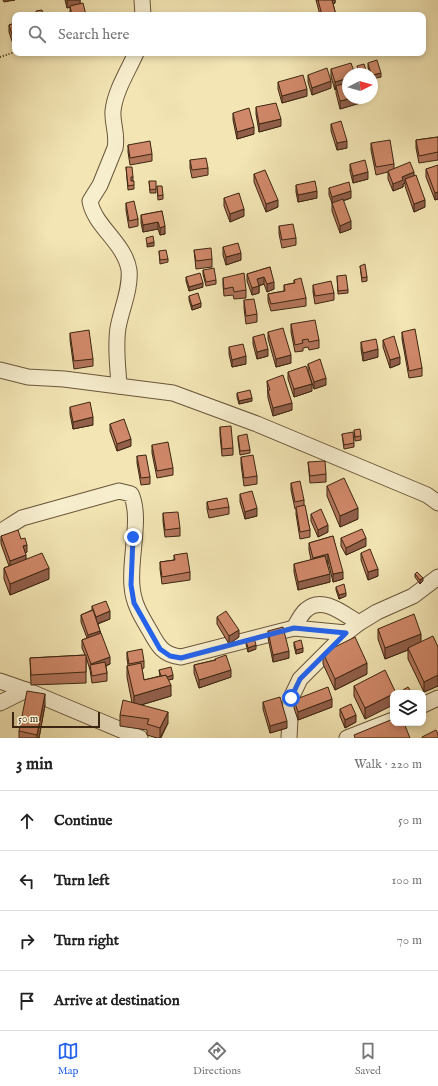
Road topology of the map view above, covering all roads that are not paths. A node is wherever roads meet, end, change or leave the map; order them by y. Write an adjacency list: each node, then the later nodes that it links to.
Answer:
1 (142, 0): 2 (street)
2 (143, 12)
3 (135, 56): 5 (street)
4 (0, 370): 5 (street)
5 (120, 386): 6 (street)
6 (438, 503)
7 (0, 532): 10 (street)
8 (438, 577): 9 (street)
9 (359, 623): 10 (street); 11 (street)
10 (294, 628): 11 (street)
11 (346, 633): 19 (street)
12 (0, 681): 13 (street)
13 (26, 690): 15 (street); 18 (street)
14 (438, 698): 16 (street)
15 (0, 703)
16 (426, 704)
17 (390, 721): 20 (street)
18 (140, 738)
19 (288, 738)
20 (347, 738)

